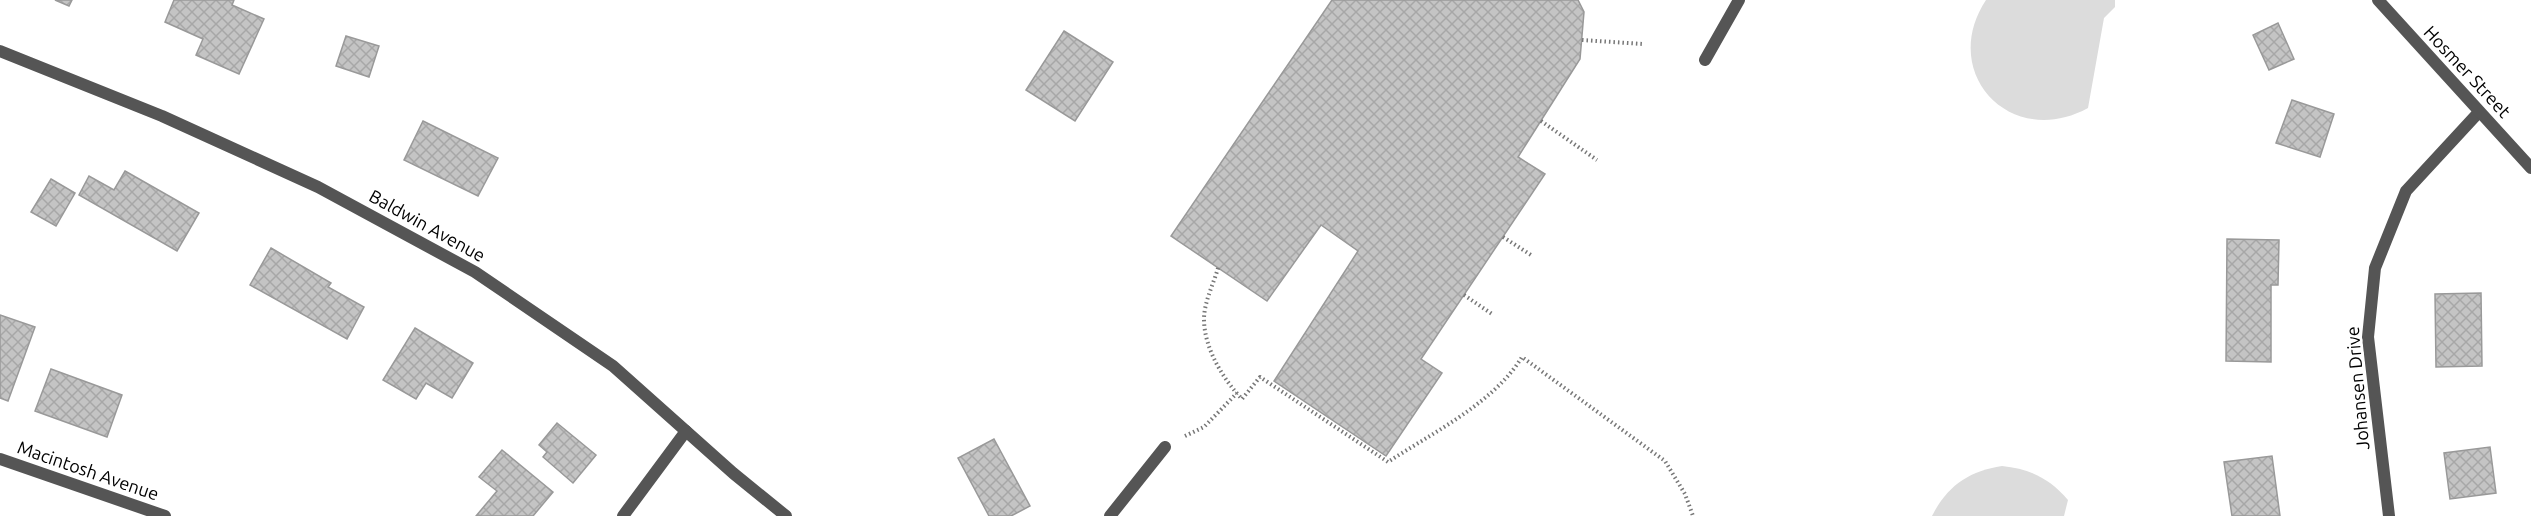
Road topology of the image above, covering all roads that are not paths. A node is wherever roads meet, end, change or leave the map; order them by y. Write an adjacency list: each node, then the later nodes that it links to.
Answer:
1 (1739, 0): 4 (street)
2 (2378, 0): 5 (street, Hosmer Street)
3 (0, 51): 7 (street, Baldwin Avenue)
4 (1705, 60)
5 (2479, 112): 6 (street, Hosmer Street); 14 (street, Johansen Drive)
6 (2531, 168)
7 (686, 431): 11 (street); 12 (street, Baldwin Avenue)
8 (1165, 447): 13 (street)
9 (0, 459): 10 (street, Macintosh Avenue)
10 (165, 516)
11 (623, 516)
12 (786, 516)
13 (1110, 516)
14 (2390, 516)

